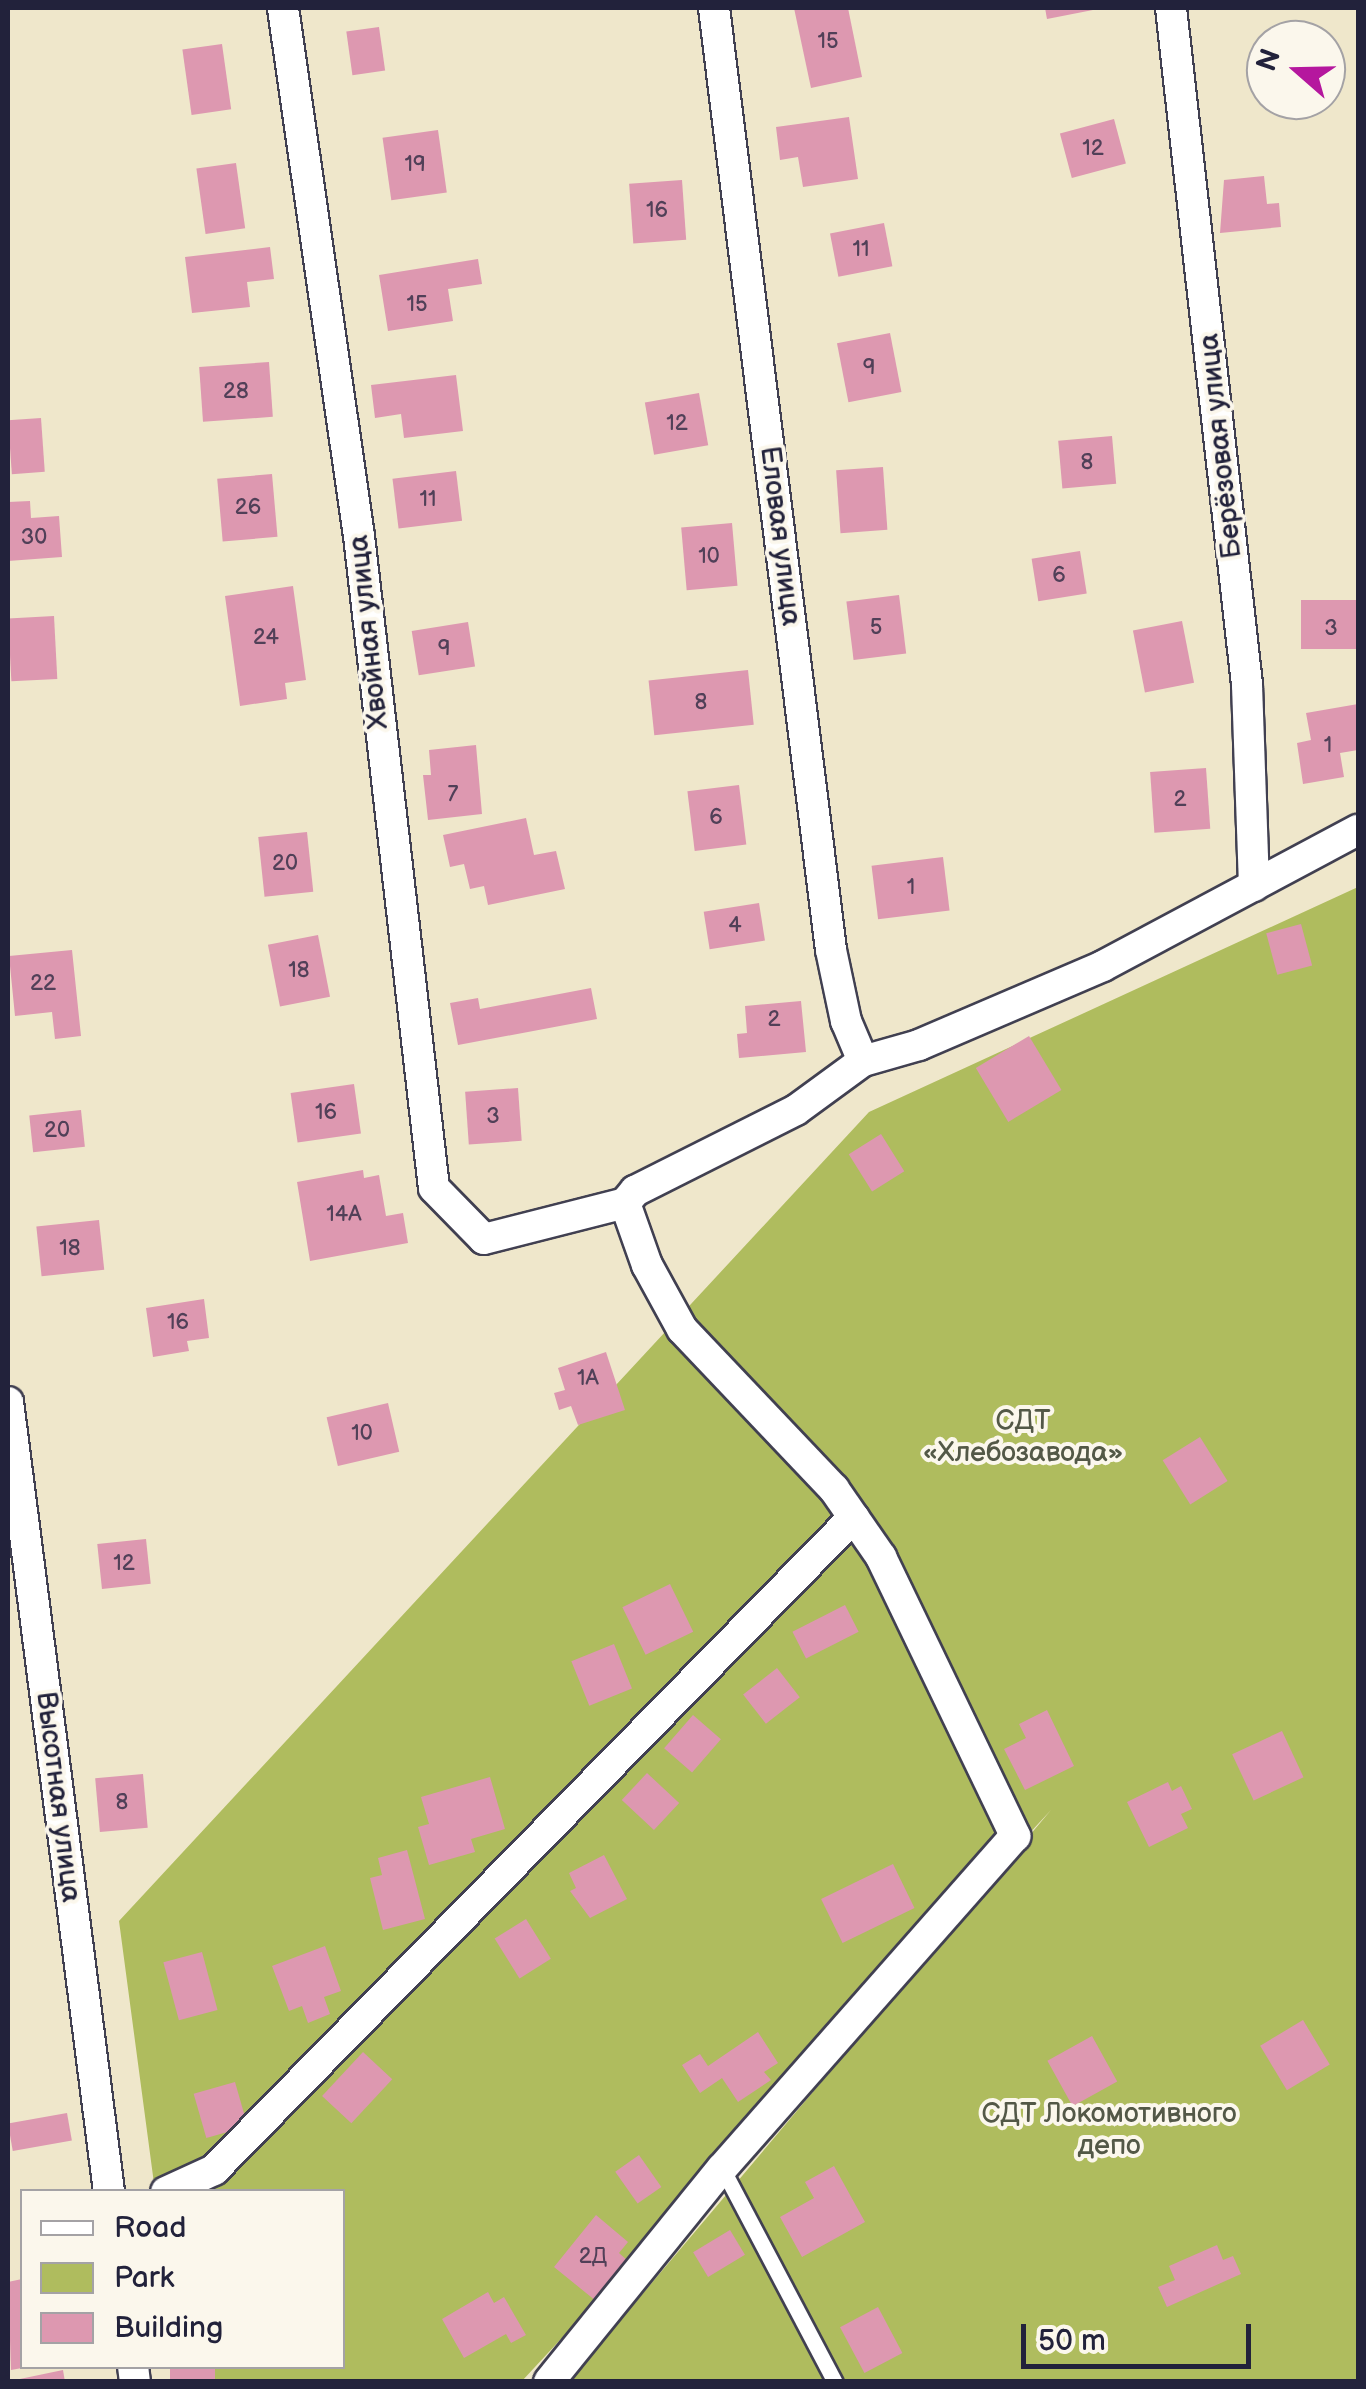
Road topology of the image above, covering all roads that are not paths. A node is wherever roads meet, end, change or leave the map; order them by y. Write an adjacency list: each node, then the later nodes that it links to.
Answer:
1 (283, 8): 7 (street, Хвойная улица)
2 (714, 8): 6 (street, Еловая улица)
3 (1172, 8): 5 (street, Берёзовая улица)
4 (1358, 830): 5 (street)
5 (1254, 886): 6 (street)
6 (863, 1061): 7 (street)
7 (625, 1203): 9 (street)
8 (8, 1402): 11 (street, Высотная улица)
9 (854, 1517): 10 (street); 12 (street)
10 (722, 2168): 13 (street); 14 (lane)
11 (109, 2189)
12 (173, 2189)
13 (549, 2382)
14 (834, 2382)

